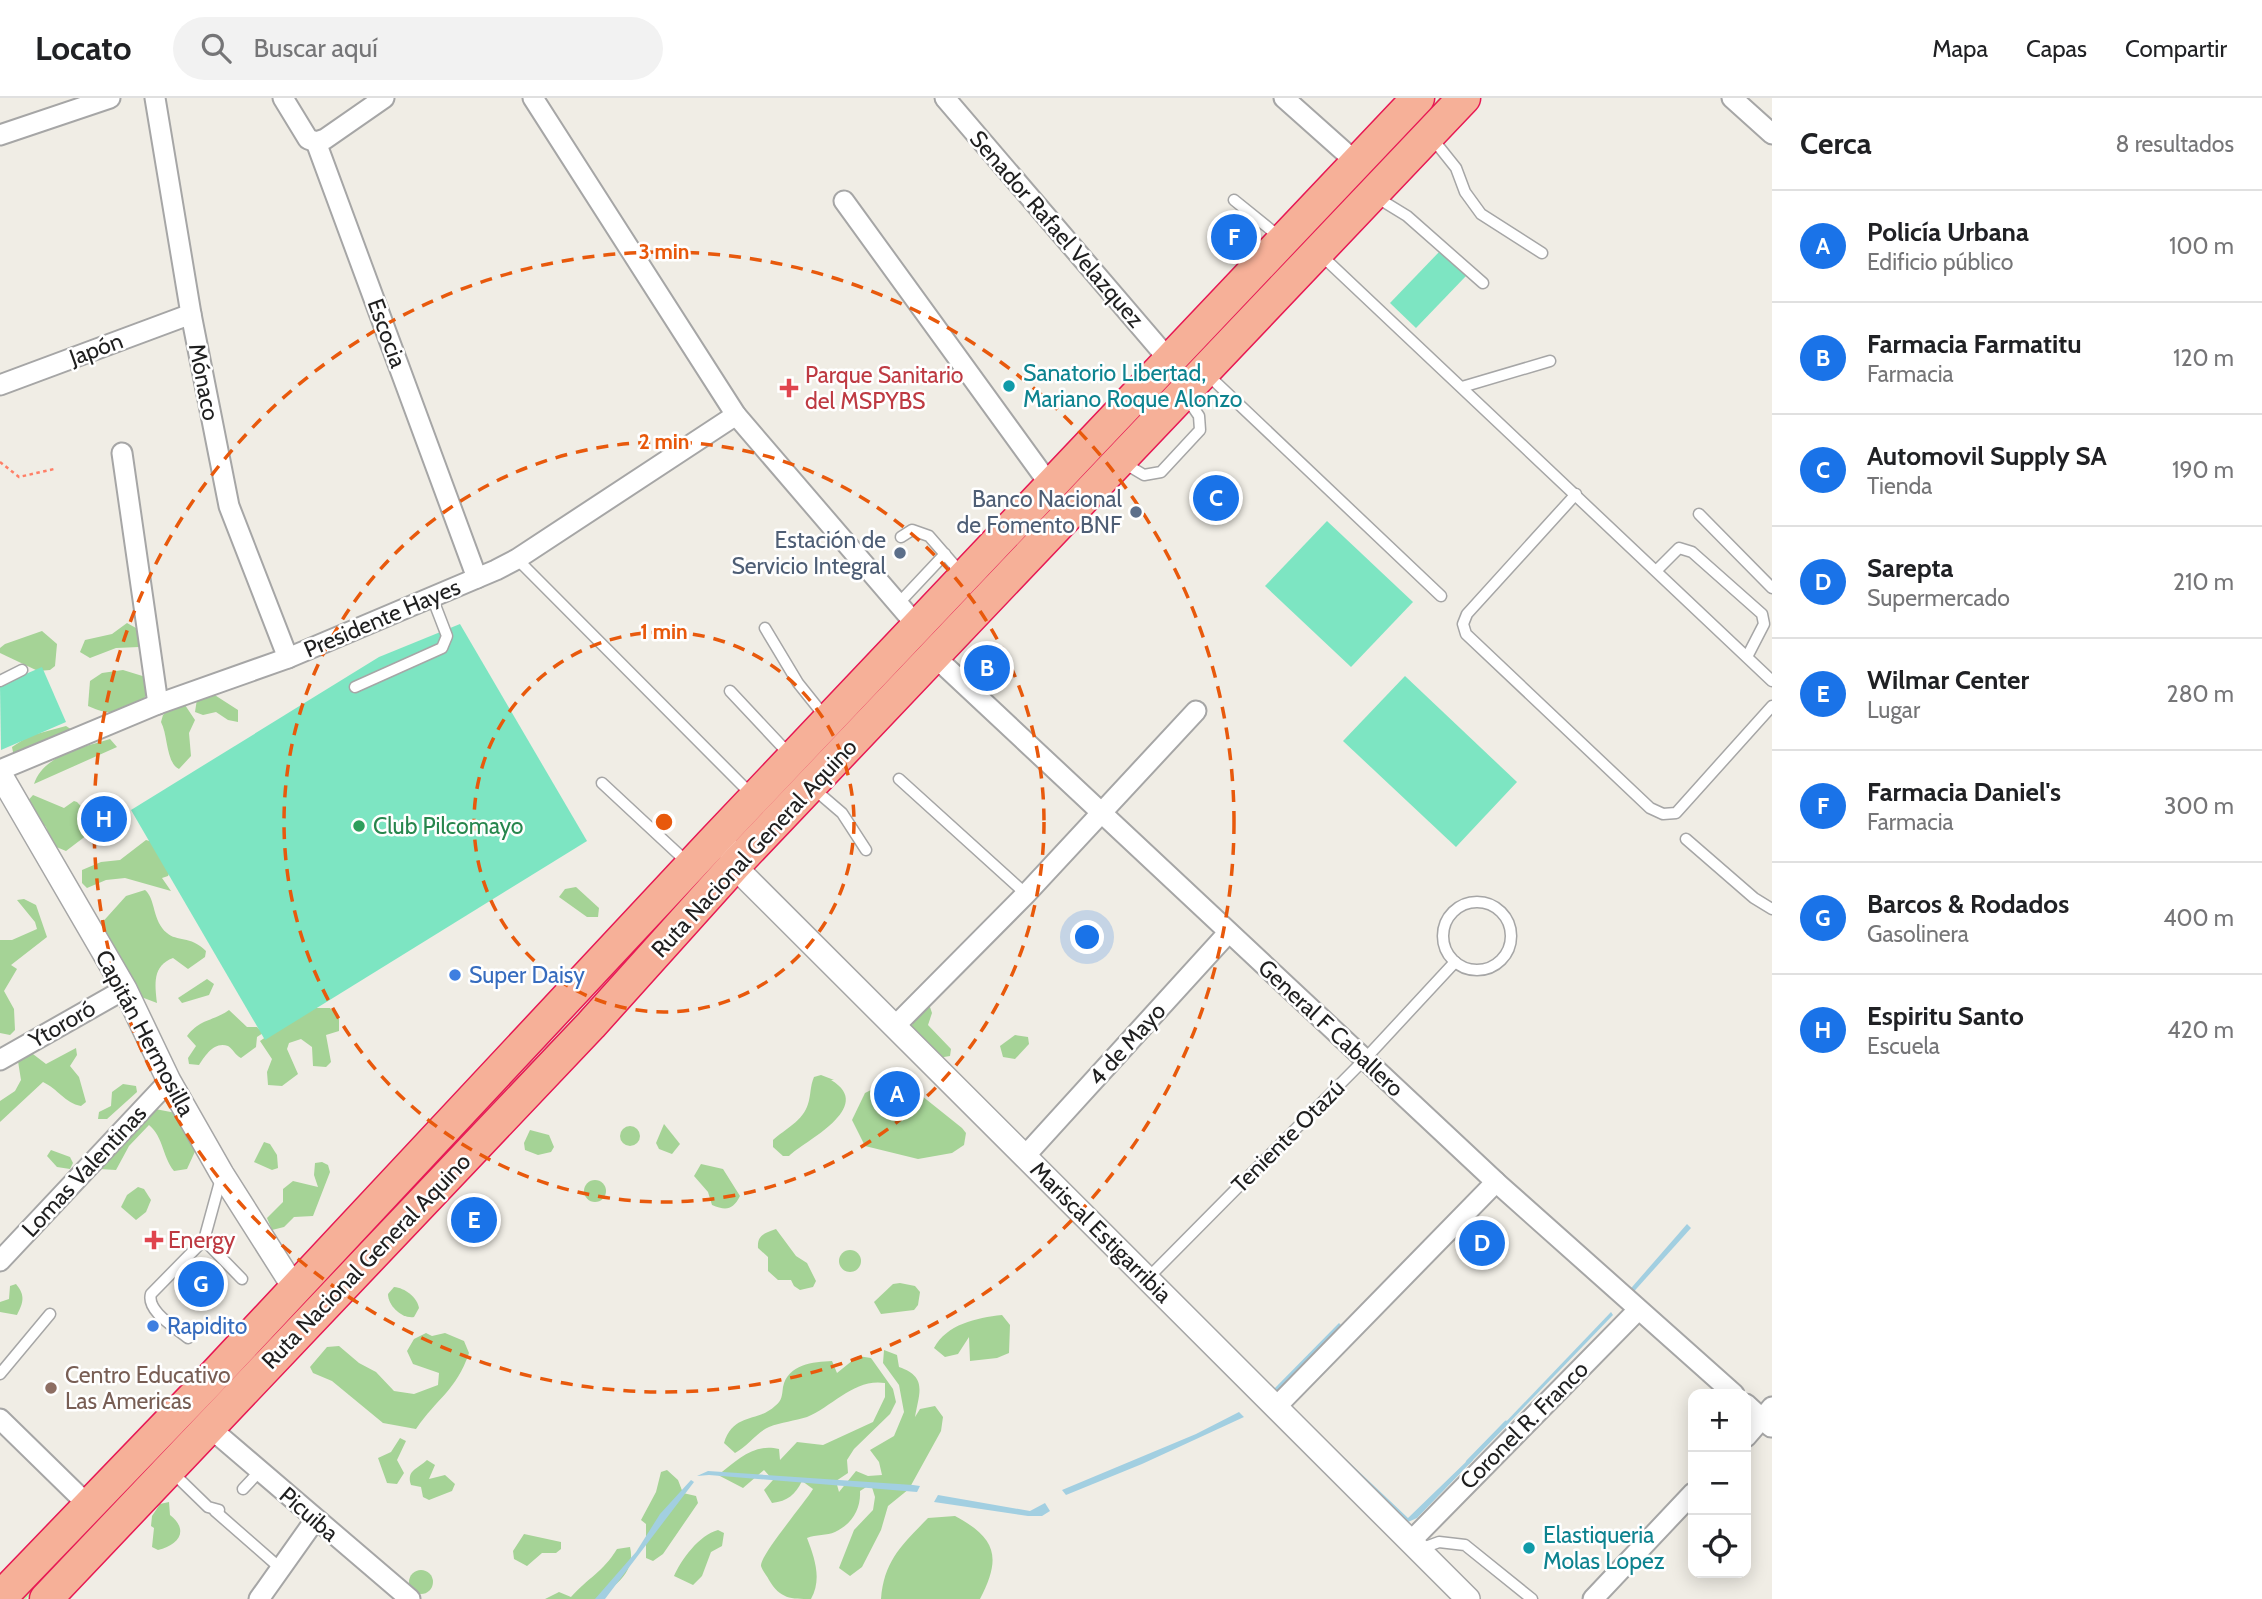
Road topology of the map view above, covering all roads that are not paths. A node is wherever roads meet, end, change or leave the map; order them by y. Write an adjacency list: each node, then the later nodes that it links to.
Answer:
1 (110, 98): 11 (street)
2 (155, 98): 24 (street, Mónaco)
3 (283, 98): 15 (street, Escocia)
4 (384, 98): 15 (street)
5 (533, 98): 30 (street)
6 (945, 98): 25 (street, Senador Rafael Velazquez)
7 (1284, 98): 16 (street)
8 (1418, 98): 16 (highway, Ruta Nacional General Aquino)
9 (1464, 98): 14 (highway, Ruta Nacional General Aquino)
10 (1732, 98): 12 (street)
11 (69, 105): 13 (street)
12 (1772, 134)
13 (0, 135)
14 (1430, 135): 17 (highway, Ruta Nacional General Aquino); 22 (lane)
15 (316, 142): 39 (street, Escocia)
16 (1357, 163): 20 (highway, Ruta Nacional General Aquino)
17 (1372, 195): 21 (highway, Ruta Nacional General Aquino); 23 (lane)
18 (1234, 200): 20 (lane)
19 (845, 201): 32 (street)
20 (1284, 241): 25 (highway, Ruta Nacional General Aquino)
21 (1318, 253): 27 (highway, Ruta Nacional General Aquino); 29 (lane)
22 (1542, 253)
23 (1483, 283)
24 (191, 314): 28 (street, Japón); 49 (street, Mónaco)
25 (1170, 360): 32 (highway, Ruta Nacional General Aquino)
26 (1550, 361): 29 (lane)
27 (1193, 382): 41 (lane); 47 (highway, Ruta Nacional General Aquino)
28 (0, 385)
29 (1462, 387): 33 (lane)
30 (737, 415): 36 (street, Presidente Hayes); 44 (street)
31 (122, 453): 55 (street)
32 (1050, 485): 37 (highway, Ruta Nacional General Aquino)
33 (1576, 494): 38 (lane); 56 (lane)
34 (1699, 514): 40 (lane)
35 (901, 537): 37 (lane)
36 (517, 559): 39 (street, Presidente Hayes); 60 (lane)
37 (955, 565): 44 (highway, Ruta Nacional General Aquino)
38 (1657, 570): 45 (lane); 48 (lane)
39 (477, 578): 42 (street, Presidente Hayes)
40 (1772, 588)
41 (1441, 596)
42 (432, 597): 49 (street, Presidente Hayes); 53 (lane)
43 (1772, 612): 45 (lane)
44 (908, 616): 58 (highway, Ruta Nacional General Aquino)
45 (1764, 624): 48 (lane)
46 (765, 628): 58 (lane)
47 (933, 655): 63 (highway, Ruta Nacional General Aquino); 64 (street, General F Caballero)
48 (1748, 655): 52 (lane)
49 (288, 657): 55 (street, Presidente Hayes)
50 (22, 670): 51 (lane)
51 (0, 681)
52 (1772, 681)
53 (355, 687)
54 (730, 691): 60 (lane)
55 (158, 704): 59 (street, Presidente Hayes)
56 (1772, 706)
57 (1196, 711): 64 (street)
58 (828, 721): 60 (highway, Ruta Nacional General Aquino)
59 (0, 772): 73 (street, Capitán Hermosilla)
60 (773, 778): 67 (street); 68 (highway, Ruta Nacional General Aquino)
61 (899, 779): 69 (lane)
62 (602, 783): 68 (lane)
63 (811, 787): 66 (lane); 67 (highway, Ruta Nacional General Aquino)
64 (1101, 814): 69 (street); 71 (street, General F Caballero)
65 (1686, 839): 70 (lane)
66 (866, 850)
67 (734, 866): 68 (highway); 74 (street, Mariscal Estigarribia); 95 (highway, Ruta Nacional General Aquino)
68 (681, 876): 85 (highway, Ruta Nacional General Aquino)
69 (1026, 894): 74 (street)
70 (1772, 909)
71 (1228, 933): 75 (street, General F Caballero); 78 (street, 4 de Mayo)
72 (1455, 962): 72 (lane); 75 (lane, Teniente Otazú)
73 (125, 989): 76 (street, Ytororó); 77 (street, Capitán Hermosilla)
74 (895, 1026): 78 (street, Mariscal Estigarribia)
75 (1365, 1059): 80 (street, General F Caballero); 84 (lane, Teniente Otazú)
76 (0, 1060)
77 (169, 1081): 79 (street, Capitán Hermosilla); 82 (street, Lomas Valentinas)
78 (1025, 1156): 84 (street, Mariscal Estigarribia)
79 (222, 1174): 81 (lane); 85 (street, Capitán Hermosilla)
80 (1496, 1181): 86 (street, General F Caballero); 92 (street)
81 (204, 1240): 83 (lane); 88 (lane)
82 (0, 1261)
83 (242, 1279)
84 (1147, 1279): 92 (street, Mariscal Estigarribia)
85 (295, 1289): 101 (highway, Ruta Nacional General Aquino)
86 (1638, 1310): 90 (street, General F Caballero); 103 (street, Coronel R. Franco)
87 (50, 1314): 89 (lane)
88 (188, 1338)
89 (0, 1374)
90 (1728, 1389)
91 (1751, 1407): 93 (street)
92 (1276, 1408): 103 (street, Mariscal Estigarribia)
93 (1769, 1418): 96 (street)
94 (0, 1419): 101 (street)
95 (209, 1427): 97 (highway, Ruta Nacional General Aquino); 98 (street, Picuiba)
96 (1751, 1433)
97 (170, 1469): 104 (lane); 106 (highway, Ruta Nacional General Aquino)
98 (260, 1472): 99 (lane); 102 (street, Picuiba)
99 (243, 1489)
100 (1688, 1498): 111 (street)
101 (88, 1506): 105 (highway, Ruta Nacional General Aquino)
102 (315, 1520): 104 (street); 108 (street, Picuiba)
103 (1415, 1545): 109 (street, Mariscal Estigarribia); 110 (lane)
104 (280, 1568): 107 (street)
105 (0, 1598)
106 (46, 1599)
107 (258, 1599)
108 (410, 1599)
109 (1468, 1599)
110 (1532, 1599)
111 (1594, 1599)

